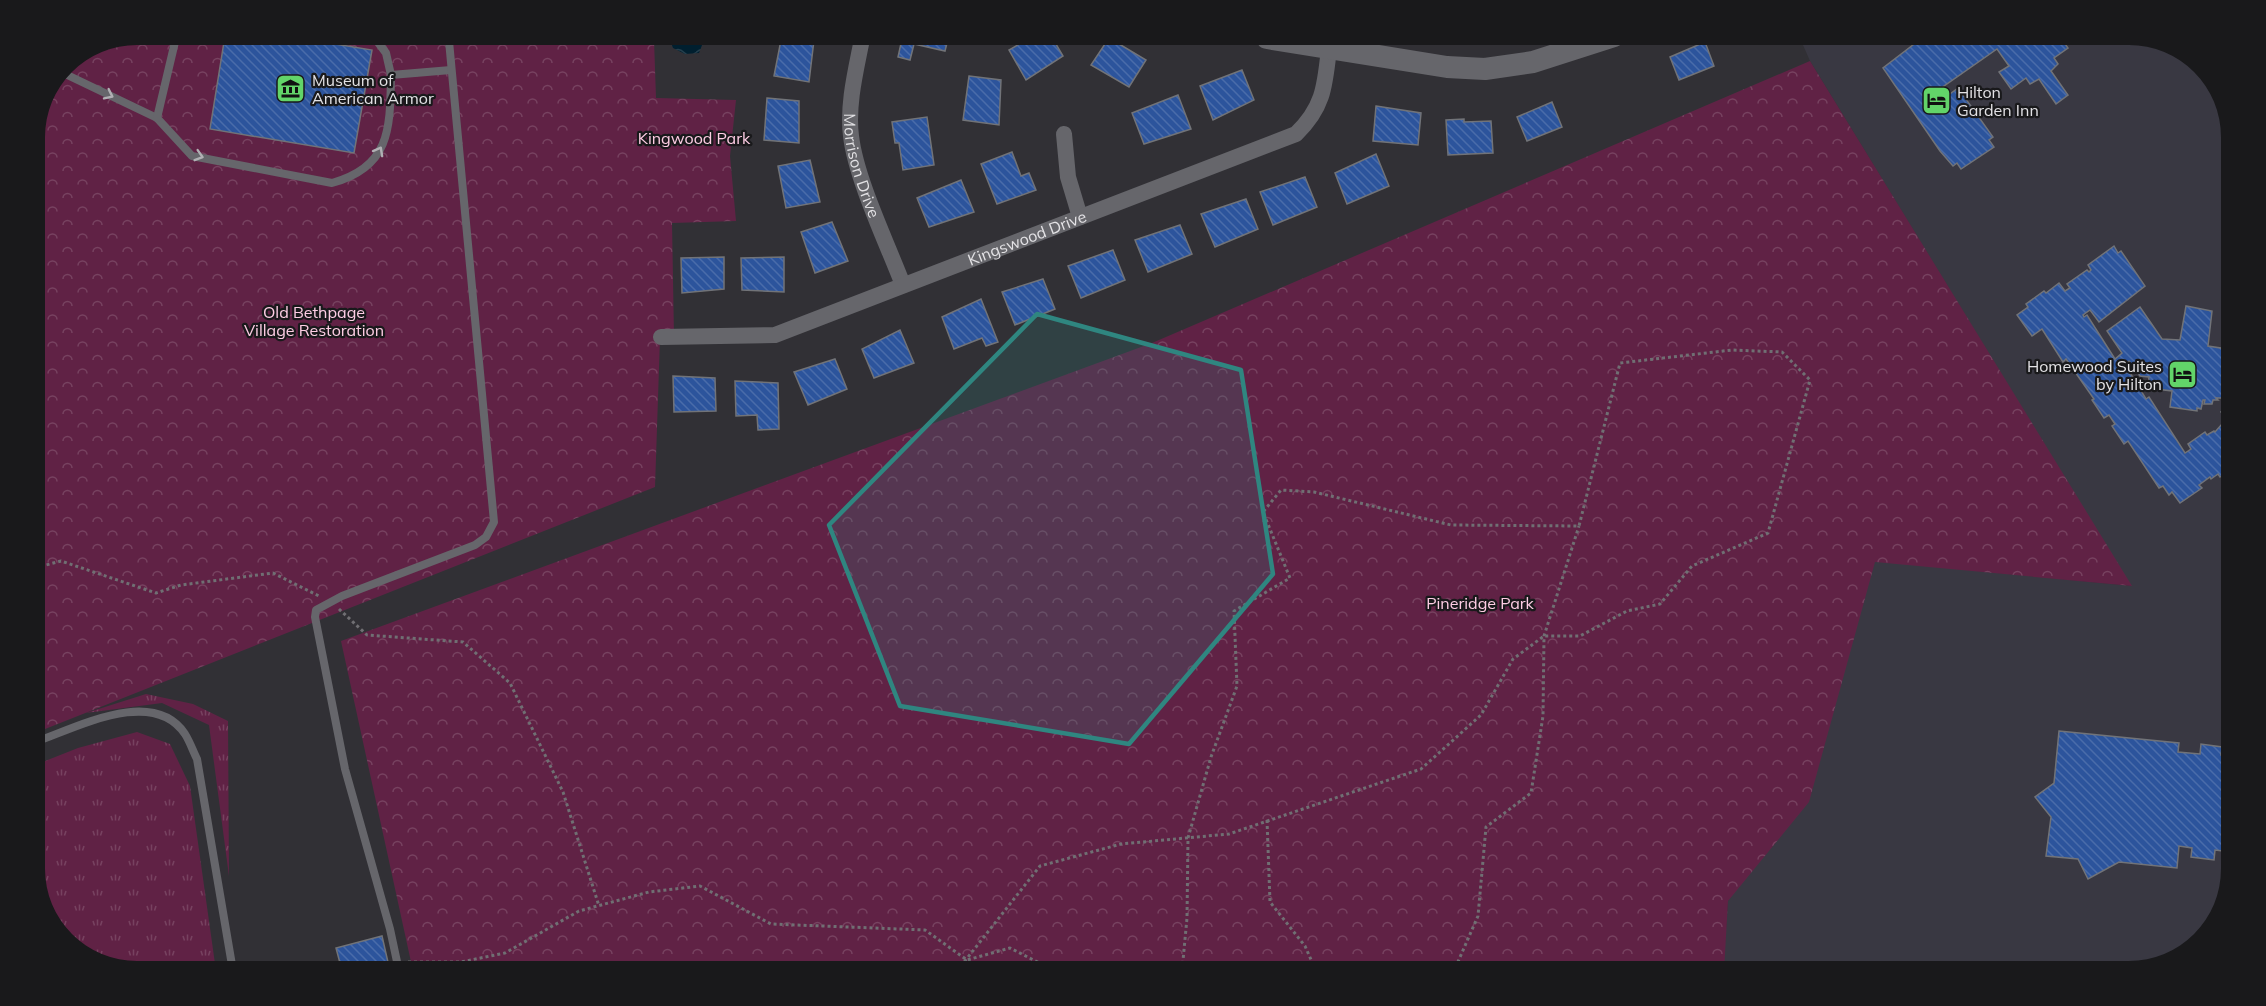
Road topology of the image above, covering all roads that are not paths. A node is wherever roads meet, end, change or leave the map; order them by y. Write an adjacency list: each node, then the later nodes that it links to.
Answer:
1 (174, 45): 11 (lane)
2 (380, 45): 9 (lane)
3 (449, 45): 8 (lane)
4 (861, 45): 14 (street, Morrison Drive)
5 (1310, 45): 7 (main road)
6 (1586, 45): 7 (main road)
7 (1329, 48): 13 (street, Kingswood Drive)
8 (452, 70): 9 (lane); 18 (lane)
9 (391, 75): 11 (lane, one-way to 9)
10 (69, 76): 11 (lane, one-way to 11)
11 (157, 118)
12 (1064, 134): 13 (street)
13 (1080, 217): 14 (street, Kingswood Drive)
14 (903, 285): 15 (street, Kingswood Drive)
15 (661, 337)
16 (45, 739): 17 (lane)
17 (231, 961)
18 (396, 961)

